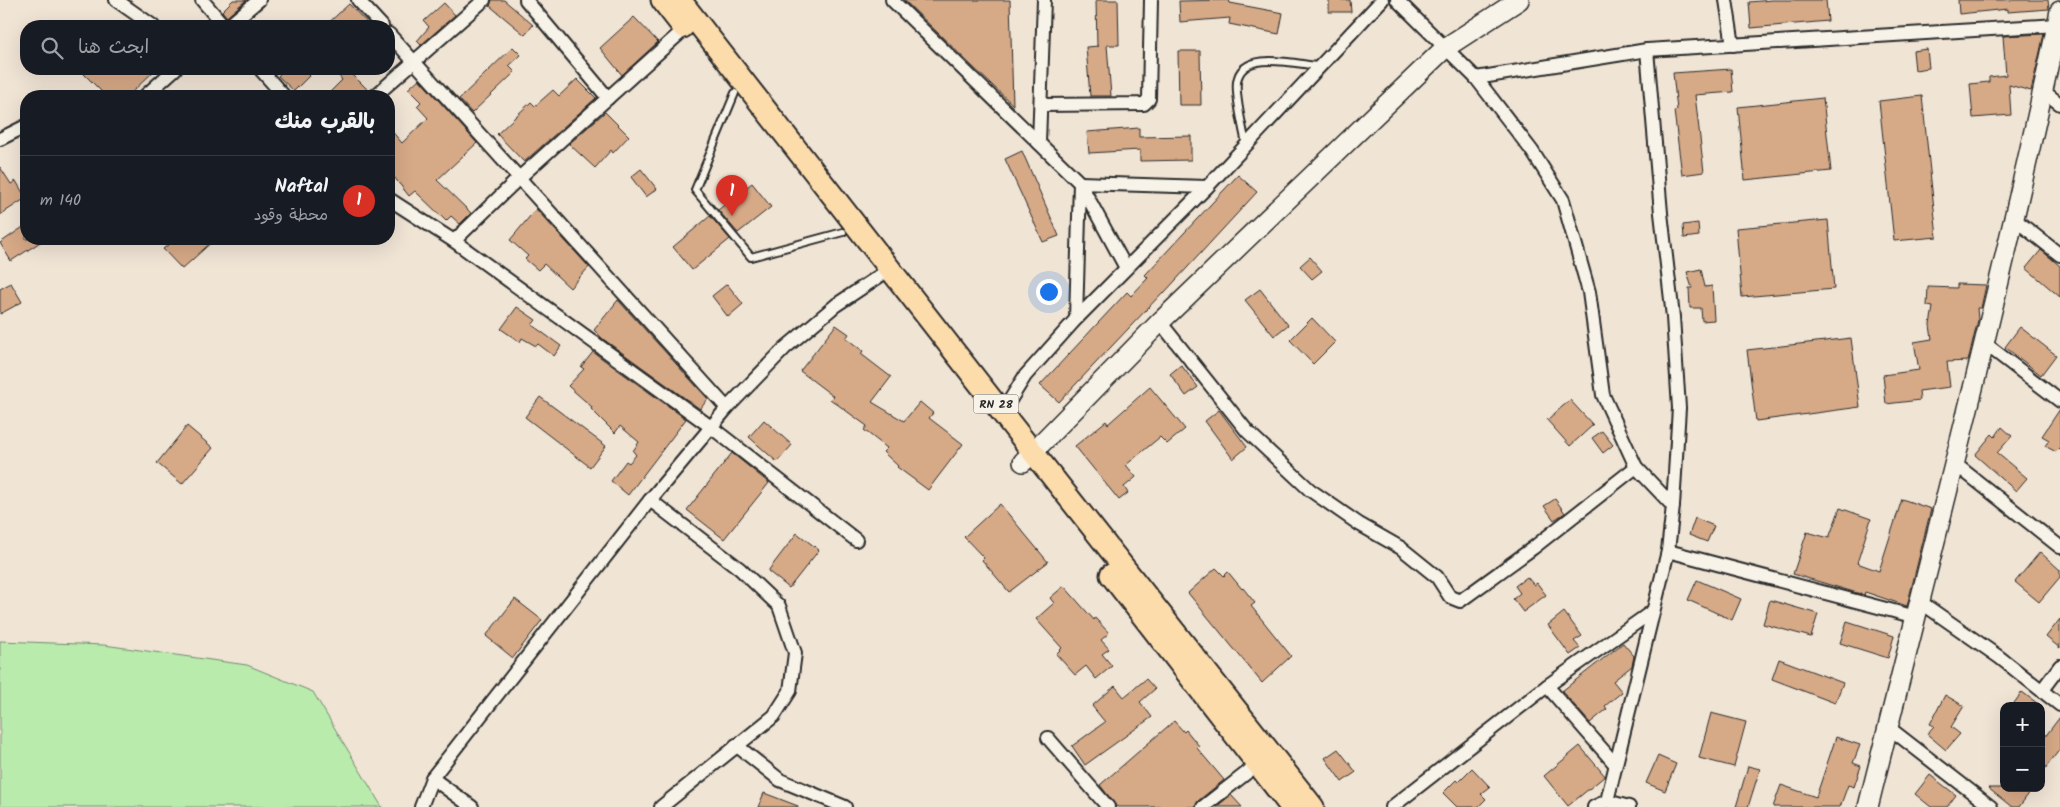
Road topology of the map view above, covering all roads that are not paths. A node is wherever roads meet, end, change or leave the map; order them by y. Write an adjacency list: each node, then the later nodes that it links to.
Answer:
1 (116, 0): 17 (street)
2 (202, 0): 18 (street)
3 (259, 0): 19 (street)
4 (358, 0): 20 (street)
5 (484, 0): 26 (street)
6 (526, 0): 36 (street)
7 (662, 0): 21 (main road, RN 28)
8 (680, 0): 21 (main road, RN 28)
9 (892, 0): 41 (street)
10 (1044, 0): 38 (street)
11 (1151, 0): 38 (street)
12 (1382, 0): 27 (street)
13 (1397, 0): 24 (street)
14 (1519, 0): 24 (street)
15 (1726, 0): 23 (street)
16 (2059, 18): 23 (street); 34 (street)
17 (144, 20)
18 (219, 20)
19 (235, 20)
20 (376, 20)
21 (690, 24): 35 (main road, RN 28); 36 (street); 52 (main road, RN 28)
22 (395, 41): 26 (street)
23 (1733, 45): 25 (street)
24 (1445, 48): 30 (street); 54 (street)
25 (1647, 50): 30 (street); 64 (street)
26 (414, 62): 33 (street); 43 (street)
27 (1320, 66): 42 (street); 42 (lane)
28 (168, 75): 31 (street)
29 (265, 75): 32 (street)
30 (1476, 78): 62 (street)
31 (152, 90)
32 (279, 90)
33 (382, 90)
34 (2043, 91): 37 (street); 47 (street)
35 (735, 93): 48 (main road, RN 28); 48 (lane)
36 (608, 98): 43 (street)
37 (2060, 104)
38 (1040, 105): 41 (street)
39 (20, 129): 40 (street)
40 (0, 139)
41 (1040, 143): 44 (street)
42 (1246, 144): 45 (street)
43 (519, 178): 49 (street); 57 (street)
44 (1080, 183): 45 (street); 51 (street); 53 (street)
45 (1207, 187): 51 (street)
46 (395, 203): 49 (street)
47 (2013, 218): 50 (street); 55 (street)
48 (843, 232): 52 (main road, RN 28)
49 (454, 241): 59 (street)
50 (2060, 255)
51 (1126, 268): 53 (street)
52 (885, 273): 57 (street); 58 (main road, RN 28); 60 (main road, RN 28)
53 (1076, 319): 58 (street)
54 (1160, 322): 60 (street); 62 (street)
55 (1983, 342): 56 (street); 61 (street)
56 (2060, 402)
57 (727, 408): 59 (street)
58 (1002, 412): 60 (main road, RN 28)
59 (711, 427): 63 (street); 65 (street)
60 (1027, 456): 77 (main road, RN 28); 88 (main road, RN 28)
61 (1954, 463): 66 (street); 68 (street)
62 (1636, 467): 64 (street)
63 (650, 500): 76 (street); 79 (street)
64 (1673, 506): 67 (street)
65 (856, 540)
66 (2060, 547)
67 (1668, 551): 68 (street); 69 (street)
68 (1918, 609): 72 (street); 74 (street)
69 (1653, 612): 71 (street); 78 (street)
70 (2060, 666): 72 (street)
71 (1547, 686): 78 (street); 89 (street)
72 (2042, 690): 73 (street)
73 (2060, 705)
74 (1888, 727): 92 (street); 93 (street)
75 (1048, 738): 85 (street)
76 (736, 745): 83 (street); 84 (street)
77 (1258, 764): 86 (street); 87 (main road, RN 28)
78 (1615, 764): 80 (street)
79 (432, 778): 81 (street); 82 (street)
80 (1607, 801): 90 (street); 91 (street)
81 (421, 807)
82 (472, 807)
83 (661, 807)
84 (845, 807)
85 (1108, 807)
86 (1203, 807)
87 (1290, 807)
88 (1313, 807)
89 (1392, 807)
90 (1594, 807)
91 (1629, 807)
92 (1868, 807)
93 (1991, 807)

